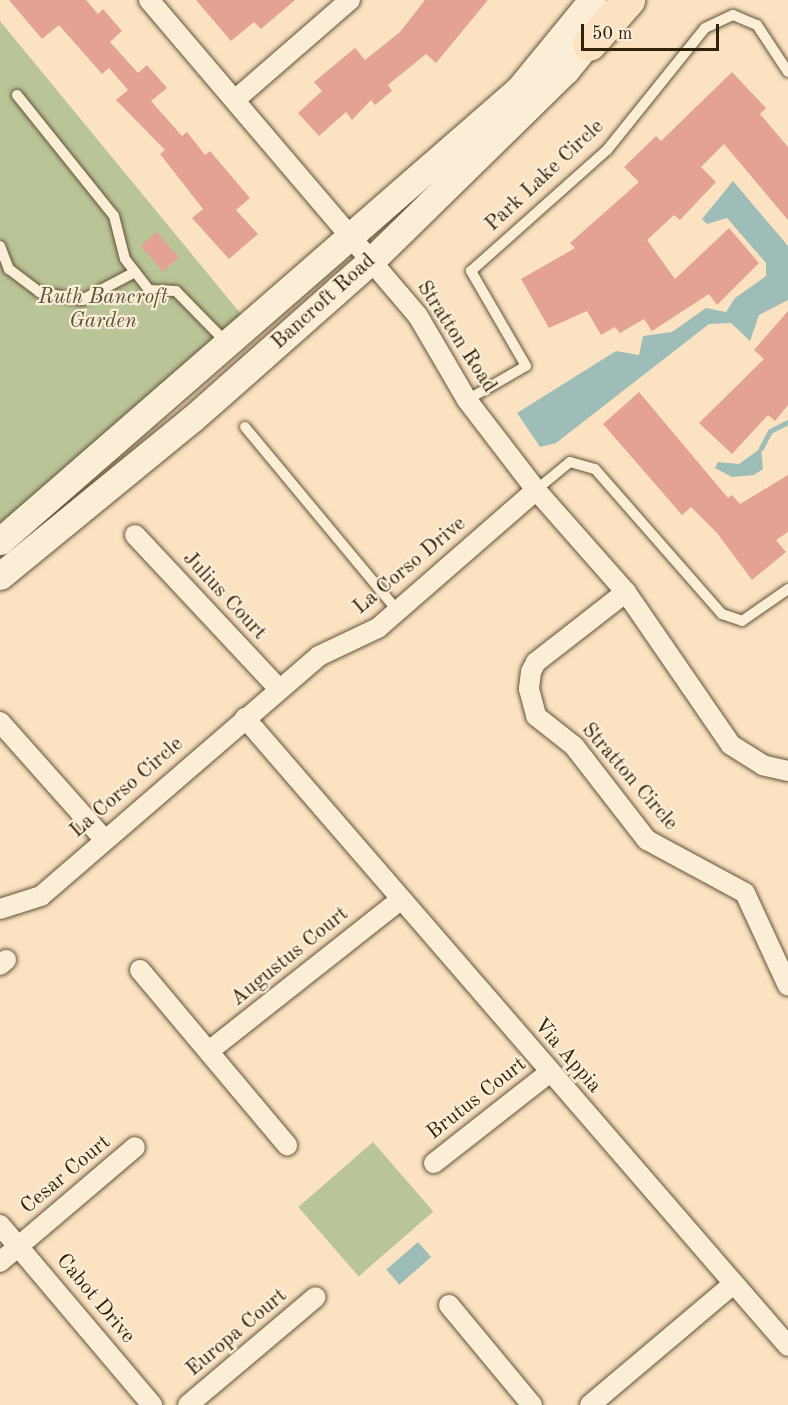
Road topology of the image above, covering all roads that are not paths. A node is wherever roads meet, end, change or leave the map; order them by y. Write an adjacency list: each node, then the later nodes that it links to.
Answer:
1 (149, 0): 9 (street, Stratton Road)
2 (350, 0): 9 (street)
3 (592, 0): 10 (main road, Bancroft Road)
4 (620, 0): 6 (main road, Bancroft Road)
5 (628, 0): 6 (highway)
6 (589, 44): 12 (main road, Bancroft Road)
7 (788, 72): 15 (lane, Park Lake Circle)
8 (17, 95): 13 (lane)
9 (236, 99): 10 (street, Stratton Road)
10 (352, 236): 12 (street, Stratton Road); 14 (main road, Bancroft Road)
11 (0, 246): 13 (lane)
12 (372, 260): 15 (street, Stratton Road); 20 (main road, Bancroft Road)
13 (135, 272): 14 (lane)
14 (228, 344): 19 (main road, Bancroft Road)
15 (467, 399): 17 (street, Stratton Road)
16 (245, 428): 23 (lane)
17 (536, 490): 21 (lane); 22 (street, Stratton Road); 23 (street, La Corso Drive)
18 (135, 535): 24 (street, Julius Court)
19 (0, 541)
20 (0, 576)
21 (788, 589)
22 (626, 592): 27 (street); 32 (street, Stratton Circle)
23 (398, 611): 24 (street, La Corso Drive)
24 (279, 689): 25 (street, La Corso Circle)
25 (245, 718): 28 (street, La Corso Circle); 29 (street, Via Appia)
26 (0, 722): 28 (street)
27 (788, 771)
28 (104, 840): 30 (street, La Corso Circle)
29 (400, 900): 33 (street, Augustus Court); 34 (street, Via Appia)
30 (0, 909)
31 (140, 970): 33 (street)
32 (788, 986)
33 (209, 1051): 35 (street)
34 (549, 1072): 37 (street, Brutus Court); 41 (street, Via Appia)
35 (287, 1145)
36 (135, 1148): 39 (street, Cesar Court)
37 (434, 1163)
38 (0, 1225): 39 (street, Cabot Drive)
39 (19, 1246): 40 (street, Cesar Court); 45 (street, Cabot Drive)
40 (0, 1262)
41 (731, 1286): 44 (street, Via Appia); 48 (street)
42 (316, 1297): 46 (street, Europa Court)
43 (449, 1305): 47 (street)
44 (788, 1346)
45 (152, 1405)
46 (188, 1405)
47 (532, 1405)
48 (590, 1405)

